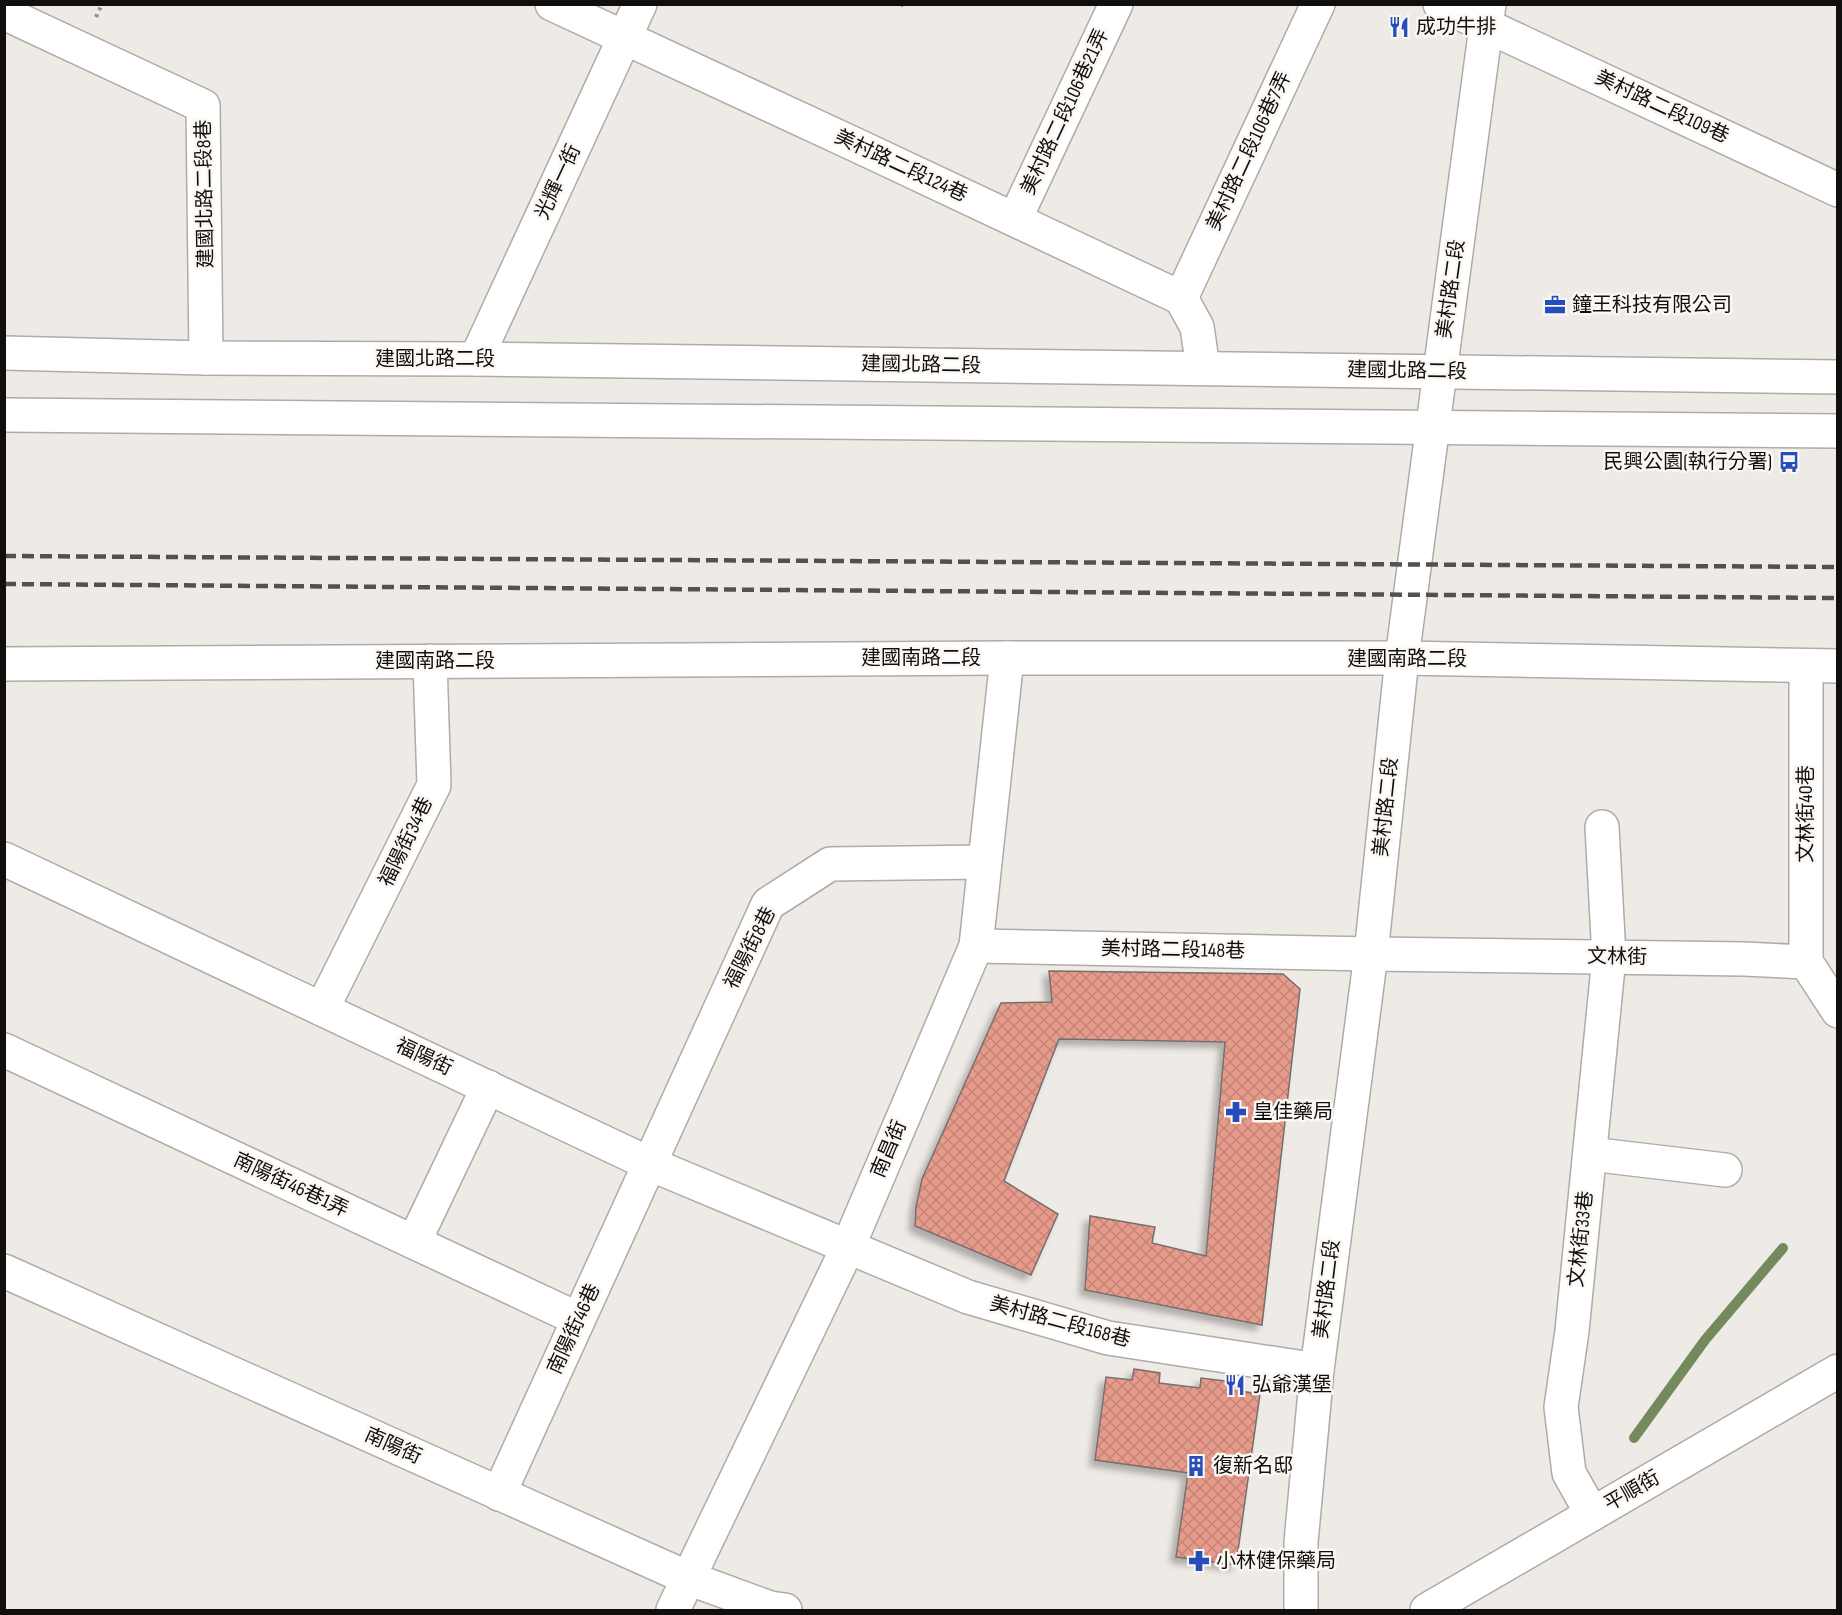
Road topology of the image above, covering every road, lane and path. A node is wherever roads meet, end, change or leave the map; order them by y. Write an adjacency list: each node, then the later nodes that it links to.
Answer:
1 (552, 4): 10 (street, 美村路二段124巷)
2 (640, 4): 10 (street, 光輝一街)
3 (901, 4): 7 (path)
4 (1116, 4): 12 (street, 美村路二段106巷21弄)
5 (1318, 4): 13 (street, 美村路二段106巷7弄)
6 (1440, 4): 9 (street, 美村路二段109巷)
7 (907, 8)
8 (4, 13): 15 (street, 建國北路二段8巷)
9 (1488, 15): 11 (street, 美村路二段109巷); 18 (street, 美村路二段)
10 (624, 39): 12 (street, 美村路二段124巷); 16 (street, 光輝一街)
11 (1838, 189)
12 (1015, 219): 13 (street, 美村路二段124巷)
13 (1181, 298): 17 (street)
14 (4, 353): 15 (street, 建國北路二段)
15 (206, 358): 16 (street, 建國北路二段)
16 (476, 359): 17 (street, 建國北路二段)
17 (1203, 368): 18 (street, 建國北路二段)
18 (1439, 372): 19 (street, 建國北路二段); 21 (street, 美村路二段)
19 (1838, 377)
20 (4, 415): 21 (street)
21 (1433, 428): 22 (street); 24 (street, 美村路二段)
22 (1838, 431)
23 (1007, 658): 24 (street, 建國南路二段); 25 (street, 建國南路二段); 30 (street, 南昌街)
24 (1401, 658): 27 (street, 建國南路二段); 32 (street, 美村路二段)
25 (430, 661): 26 (street, 建國南路二段); 35 (street, 福陽街34巷)
26 (4, 664)
27 (1822, 666): 34 (street, 文林街40巷)
28 (1602, 827): 33 (street, 文林街33巷)
29 (4, 859): 35 (street, 福陽街)
30 (984, 862): 31 (street, 南昌街); 40 (street, 福陽街8巷)
31 (976, 946): 32 (street, 美村路二段148巷); 43 (street, 南昌街)
32 (1371, 954): 33 (street, 文林街); 46 (street, 美村路二段)
33 (1609, 957): 34 (street, 文林街); 39 (street, 文林街33巷)
34 (1806, 962): 36 (street)
35 (322, 1009): 38 (street, 福陽街)
36 (1838, 1011)
37 (4, 1050): 42 (street, 南陽街46巷1弄)
38 (488, 1088): 40 (street, 福陽街); 42 (street)
39 (1590, 1154): 41 (street); 49 (street, 文林街33巷)
40 (650, 1164): 43 (street, 福陽街); 45 (street, 南陽街46巷)
41 (1725, 1170)
42 (414, 1242): 45 (street, 南陽街46巷1弄)
43 (848, 1247): 46 (street, 美村路二段168巷); 50 (street, 南昌街)
44 (4, 1271): 48 (street, 南陽街)
45 (578, 1320): 48 (street, 南陽街46巷)
46 (1317, 1370): 53 (street, 美村路二段)
47 (1838, 1371): 49 (street, 平順街)
48 (499, 1494): 50 (street, 南陽街)
49 (1592, 1514): 54 (street, 平順街)
50 (688, 1578): 51 (street, 南昌街); 52 (street, 南陽街)
51 (673, 1611)
52 (785, 1611)
53 (1301, 1611)
54 (1427, 1611)

